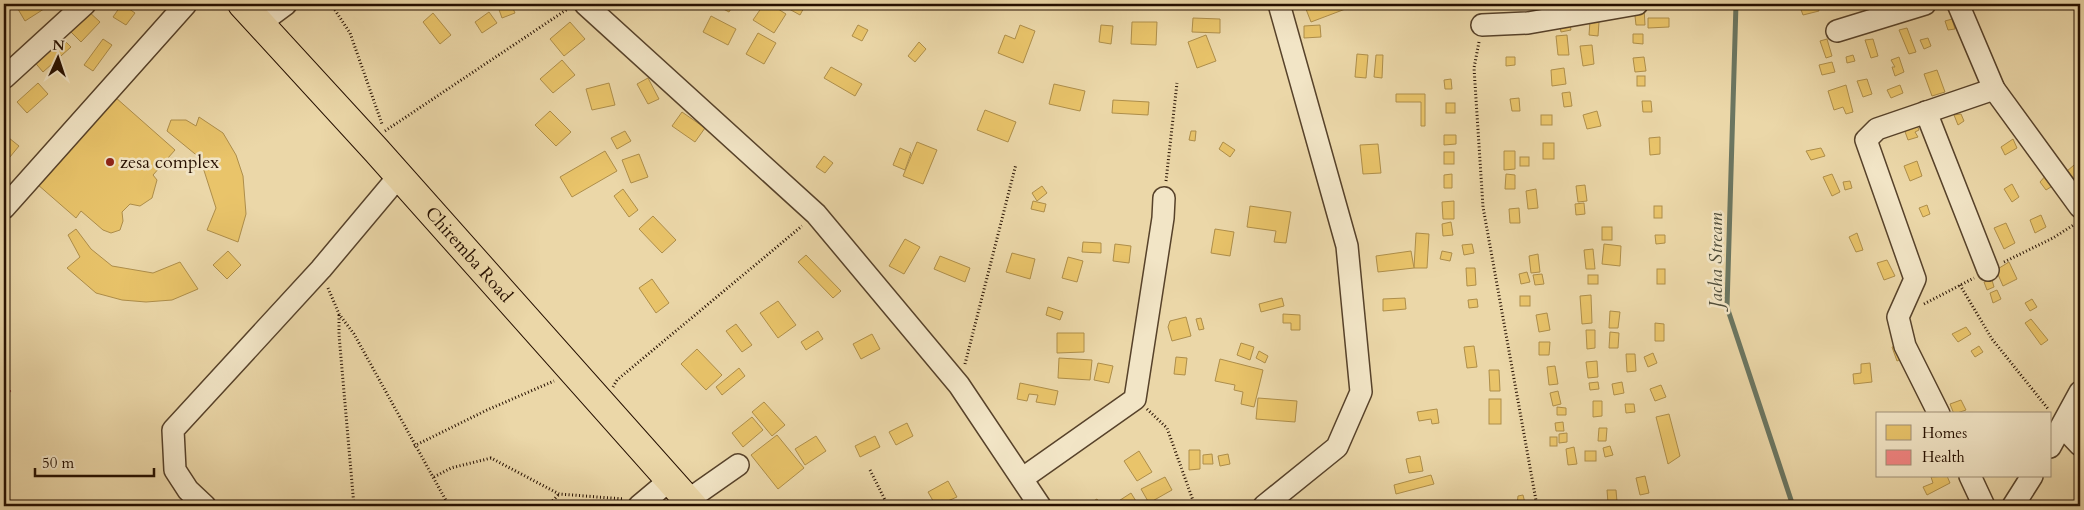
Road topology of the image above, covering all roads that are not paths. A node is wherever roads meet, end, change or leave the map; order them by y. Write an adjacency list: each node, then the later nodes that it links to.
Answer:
1 (85, 4): 12 (street)
2 (286, 4): 9 (street)
3 (584, 4): 26 (street)
4 (1279, 4): 34 (street)
5 (1637, 4): 10 (street)
6 (1925, 4): 11 (street)
7 (1958, 4): 13 (street)
8 (180, 6): 17 (street)
9 (250, 14): 15 (main road, Chiremba Road)
10 (1482, 25)
11 (1837, 31)
12 (4, 78)
13 (1994, 89): 14 (street); 18 (street)
14 (1926, 112): 19 (street); 21 (street)
15 (399, 176): 29 (main road, Chiremba Road); 32 (street)
16 (1164, 198): 26 (street)
17 (6, 201)
18 (2080, 208)
19 (1988, 270)
20 (2080, 392): 22 (street)
21 (1938, 412)
22 (2063, 427): 23 (street); 24 (street)
23 (2052, 444)
24 (2080, 445)
25 (738, 465): 31 (street)
26 (1023, 478): 33 (street)
27 (1971, 478): 35 (street)
28 (2031, 478): 36 (street)
29 (670, 480): 30 (street); 31 (main road, Chiremba Road)
30 (642, 503)
31 (690, 503)
32 (205, 506)
33 (1040, 506)
34 (1264, 506)
35 (1984, 506)
36 (2013, 506)

